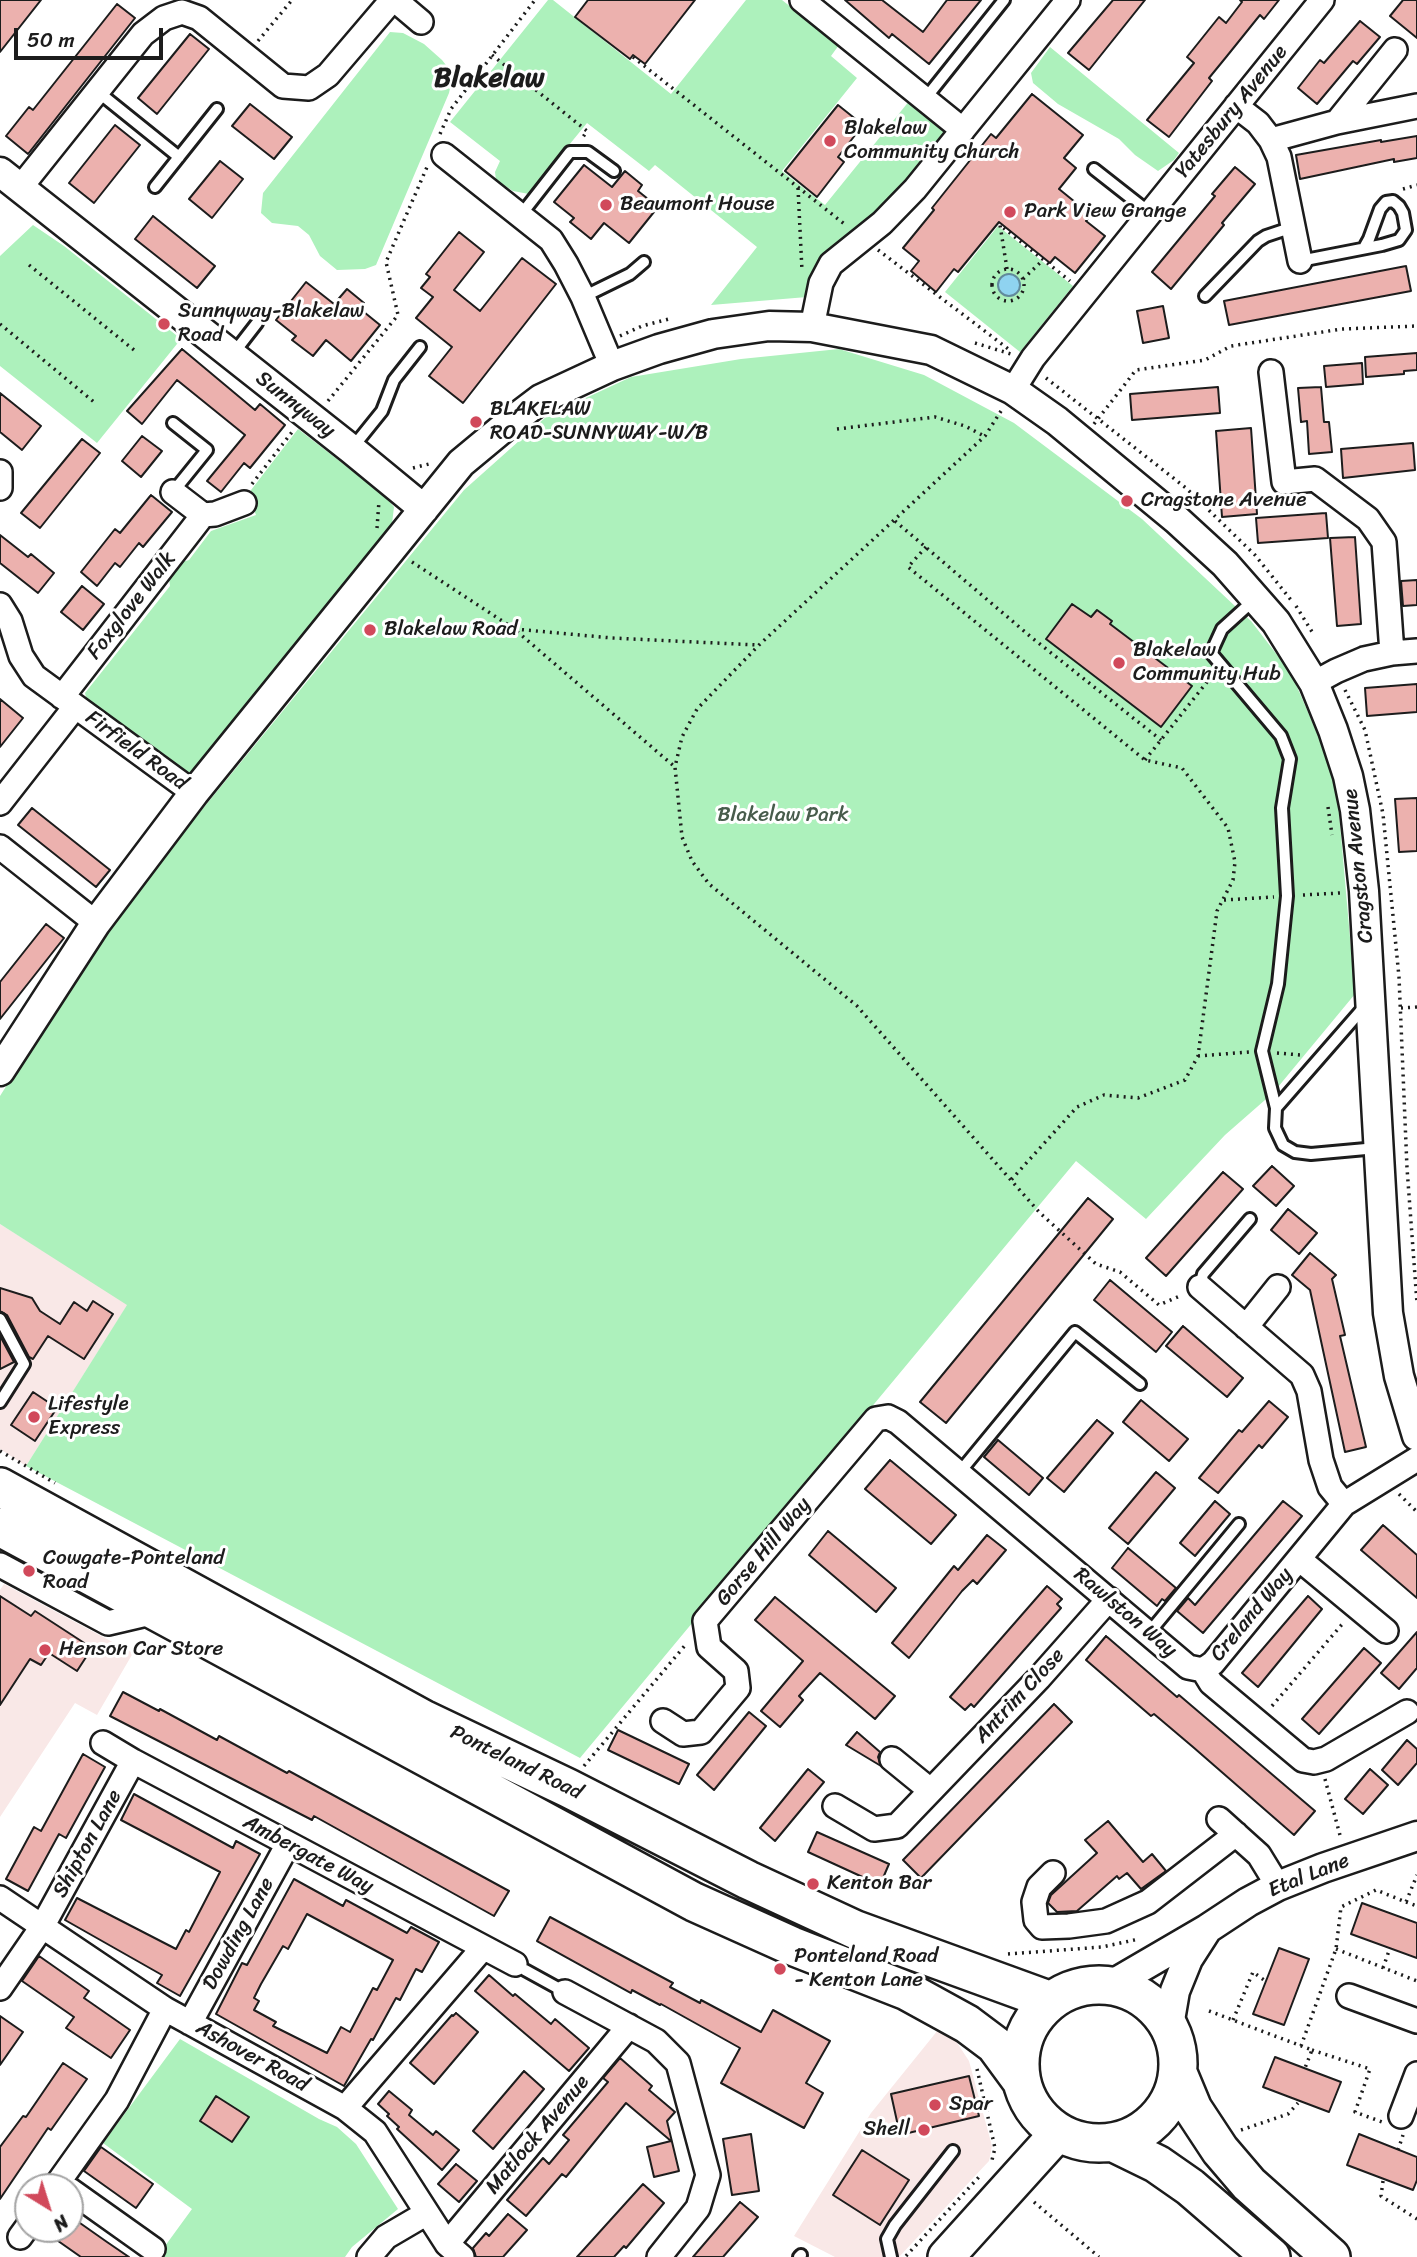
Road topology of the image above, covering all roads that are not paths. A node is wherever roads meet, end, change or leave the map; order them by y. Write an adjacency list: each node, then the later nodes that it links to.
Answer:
1 (393, 0): 6 (street); 8 (street)
2 (802, 0): 9 (street)
3 (1004, 0): 9 (lane)
4 (1322, 0): 10 (street, Yatesbury Avenue)
5 (1061, 3): 14 (street)
6 (421, 22)
7 (1395, 50): 13 (street)
8 (97, 91): 17 (lane); 20 (street)
9 (925, 99): 14 (street)
10 (1236, 106): 15 (street); 22 (street, Yatesbury Avenue)
11 (1417, 106): 13 (street)
12 (217, 109): 17 (lane)
13 (1337, 122): 15 (street)
14 (963, 130): 30 (street)
15 (1271, 141): 24 (street)
16 (438, 150): 23 (street)
17 (179, 157): 21 (lane)
18 (1094, 169): 22 (lane)
19 (614, 171): 23 (lane)
20 (10, 180): 33 (street, Sunnyway)
21 (155, 187)
22 (1150, 213): 36 (street, Yatesbury Avenue)
23 (520, 216): 29 (street)
24 (1293, 227): 26 (street); 28 (lane)
25 (1364, 248): 25 (lane); 26 (lane)
26 (1300, 261)
27 (645, 262): 29 (lane)
28 (1205, 296)
29 (583, 297): 34 (street)
30 (814, 316): 34 (street, Cragston Avenue); 36 (street, Cragston Avenue)
31 (257, 323): 33 (lane)
32 (420, 347): 38 (lane)
33 (232, 355): 38 (street, Sunnyway)
34 (607, 355): 43 (street)
35 (1271, 372): 48 (street)
36 (1013, 390): 45 (street, Cragston Avenue)
37 (173, 423): 41 (lane)
38 (351, 449): 43 (street, Sunnyway)
39 (0, 472): 40 (street)
40 (0, 488)
41 (173, 492): 44 (street)
42 (245, 495): 44 (street)
43 (424, 509): 51 (street)
44 (203, 515): 50 (street, Foxglove Walk)
45 (1256, 598): 49 (street, Cragston Avenue); 57 (lane)
46 (0, 605): 50 (street)
47 (1417, 651): 48 (street)
48 (1392, 653): 49 (street)
49 (1325, 677): 55 (street, Cragston Avenue)
50 (68, 702): 51 (street, Firfield Road); 52 (street, Firfield Road)
51 (194, 793): 54 (street)
52 (0, 803)
53 (0, 847): 54 (street)
54 (96, 923): 56 (street)
55 (1371, 998): 57 (lane); 58 (street, Cragston Avenue)
56 (0, 1071)
57 (1276, 1108): 58 (lane)
58 (1380, 1147): 67 (street, Cragston Avenue)
59 (1250, 1219): 60 (lane)
60 (1200, 1287): 63 (street)
61 (1278, 1287): 63 (street)
62 (0, 1320): 65 (lane)
63 (1246, 1327): 71 (street)
64 (1140, 1384): 69 (lane)
65 (0, 1402)
66 (888, 1417): 69 (street, Rawlston Way); 82 (street, Gorse Hill Way)
67 (1417, 1436)
68 (1417, 1460): 71 (street, Creland Way)
69 (959, 1473): 76 (street, Rawlston Way)
70 (0, 1487): 101 (highway, Ponteland Road)
71 (1344, 1504): 74 (street, Creland Way)
72 (1239, 1524): 79 (lane)
73 (0, 1527): 77 (highway, Ponteland Road)
74 (1299, 1559): 78 (street, Creland Way); 80 (street, Creland Way)
75 (0, 1565): 77 (street)
76 (1108, 1599): 79 (street, Rawlston Way); 86 (street, Antrim Close)
77 (155, 1612): 109 (highway, Ponteland Road)
78 (1386, 1631)
79 (1149, 1633): 80 (street, Rawlston Way)
80 (1203, 1670): 81 (street, Rawlston Way)
81 (1412, 1713)
82 (663, 1721)
83 (103, 1743): 85 (street, Ambergate Way)
84 (892, 1759): 86 (street)
85 (133, 1761): 89 (street, Ambergate Way); 93 (street, Shipton Lane)
86 (930, 1790): 87 (street, Antrim Close)
87 (835, 1806)
88 (1417, 1836): 91 (street, Etal Lane)
89 (288, 1844): 95 (street, Ambergate Way); 104 (street, Dowding Lane)
90 (1053, 1873): 91 (street)
91 (1278, 1886): 94 (street, Etal Lane)
92 (0, 1898): 93 (street, Ashover Road)
93 (42, 1927): 98 (street, Shipton Lane); 102 (street, Ashover Road)
94 (1207, 1929): 97 (street, Etal Lane); 106 (street, Etal Lane)
95 (482, 1948): 96 (street, Ambergate Way); 110 (street)
96 (520, 1967): 99 (lane, Ambergate Way)
97 (1111, 1985): 101 (highway); 106 (highway)
98 (0, 1989)
99 (565, 1992): 105 (street, Ambergate Way)
100 (1349, 1996): 103 (street)
101 (1051, 2001): 109 (highway)
102 (165, 2009): 104 (street, Ashover Road); 115 (street)
103 (1417, 2021)
104 (190, 2023): 110 (street, Ashover Road)
105 (629, 2026): 119 (street, Matlock Avenue); 121 (street, Ambergate Way)
106 (1169, 2026): 107 (highway)
107 (1178, 2073): 113 (highway); 125 (highway)
108 (1417, 2074): 111 (street)
109 (1020, 2079): 112 (highway)
110 (345, 2108): 117 (street, Ashover Road)
111 (1397, 2123)
112 (1058, 2133): 113 (highway); 123 (main road)
113 (1114, 2143): 124 (highway)
114 (953, 2151): 122 (lane)
115 (71, 2173)
116 (84, 2201): 118 (street)
117 (427, 2213): 119 (street, Ashover Road); 120 (street)
118 (153, 2249)
119 (455, 2250)
120 (369, 2257)
121 (659, 2257)
122 (891, 2257)
123 (946, 2257)
124 (1270, 2257)
125 (1331, 2257)

